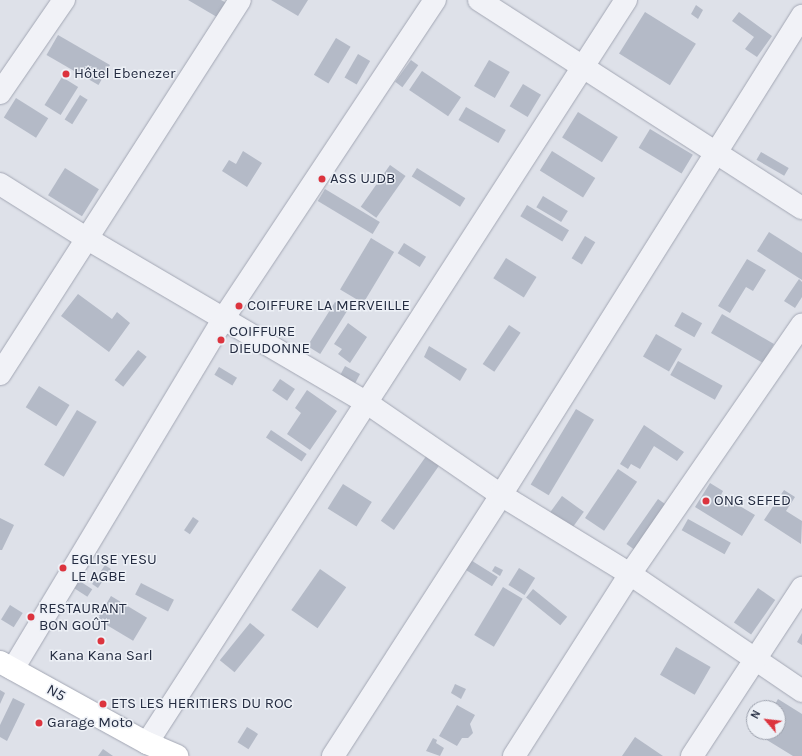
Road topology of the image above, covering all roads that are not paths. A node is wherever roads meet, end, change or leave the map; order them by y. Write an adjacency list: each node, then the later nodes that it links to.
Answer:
1 (64, 0): 8 (street)
2 (240, 0): 12 (street)
3 (435, 0): 13 (street)
4 (479, 0): 7 (street)
5 (626, 0): 7 (street)
6 (802, 16): 9 (street)
7 (584, 69): 9 (street); 16 (street)
8 (0, 93)
9 (715, 154): 11 (street); 17 (street)
10 (0, 184): 12 (street)
11 (802, 208)
12 (86, 238): 13 (street); 15 (street)
13 (223, 319): 16 (street); 21 (street)
14 (802, 325): 18 (street)
15 (0, 374)
16 (367, 403): 17 (street); 23 (street)
17 (501, 495): 18 (street); 25 (street)
18 (630, 574): 20 (street); 26 (street)
19 (802, 588): 20 (street)
20 (754, 659): 22 (street); 27 (street)
21 (6, 666): 23 (main road, N5 / N5)
22 (802, 691)
23 (146, 743): 24 (main road, N5 / N5)
24 (177, 756)
25 (333, 756)
26 (514, 756)
27 (692, 756)

